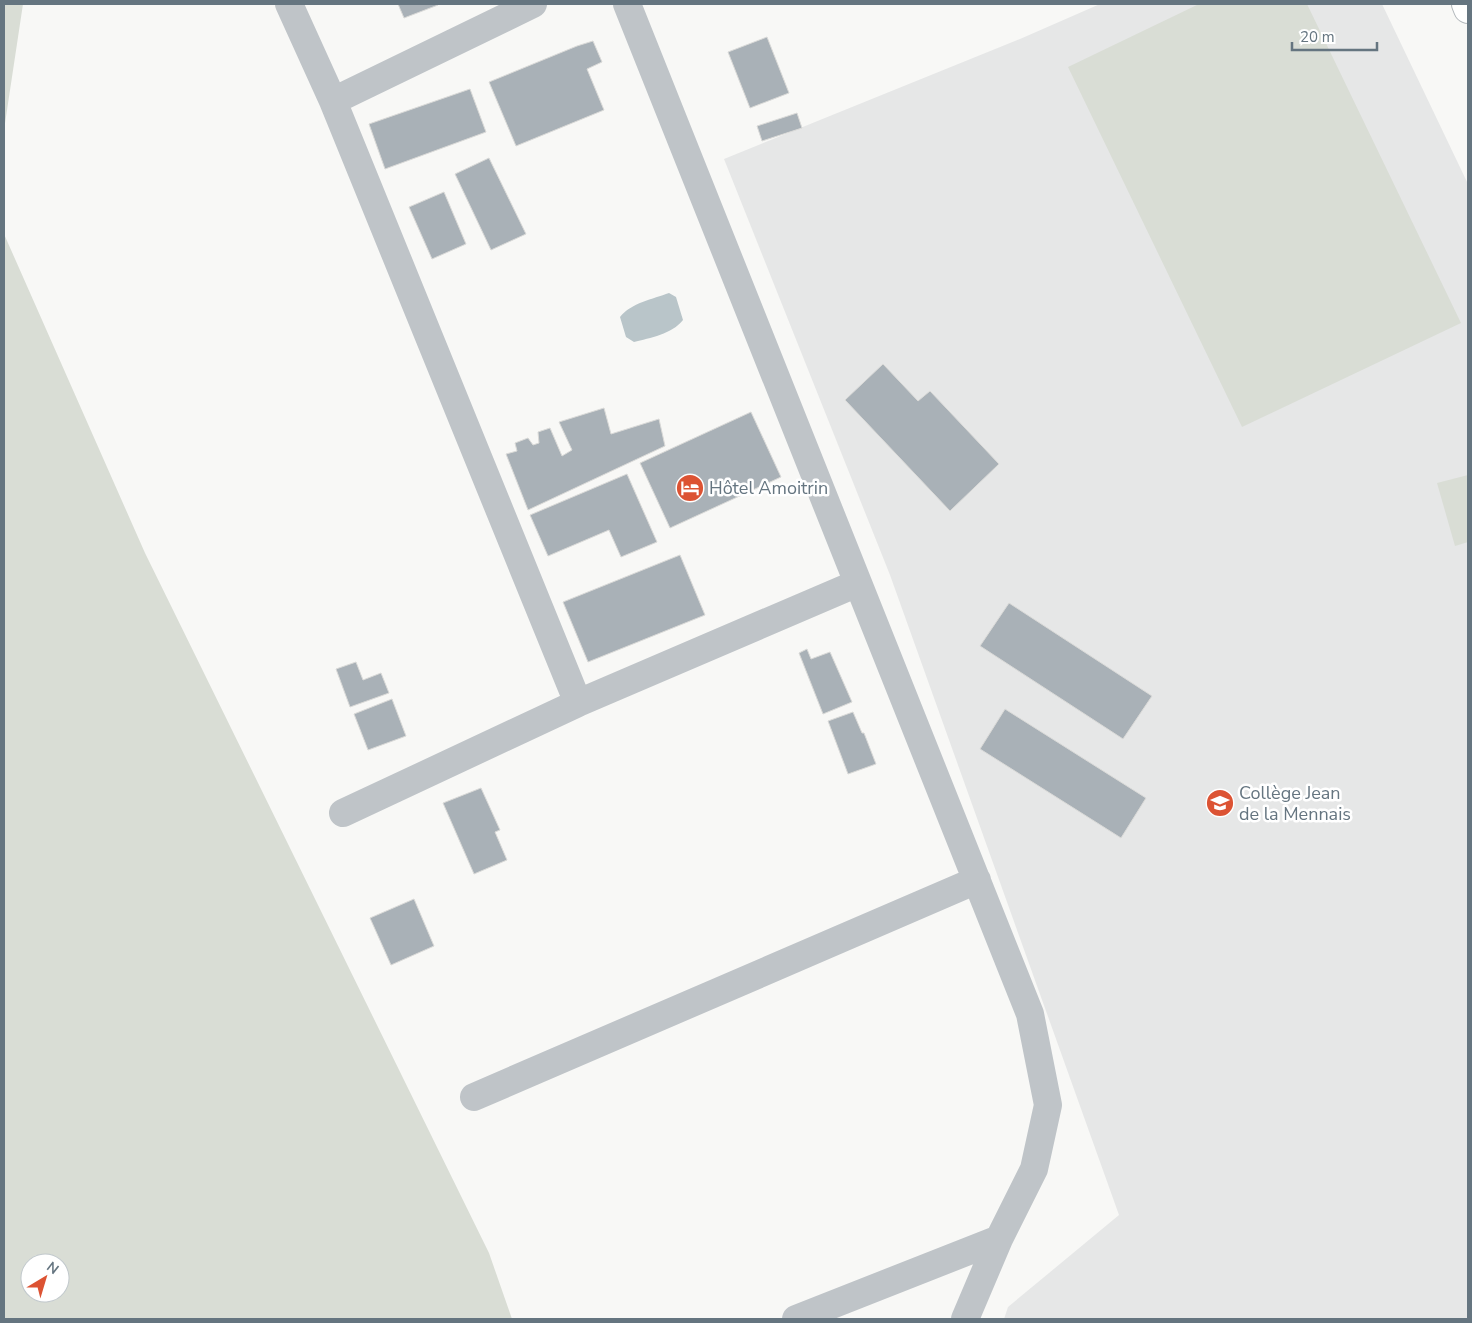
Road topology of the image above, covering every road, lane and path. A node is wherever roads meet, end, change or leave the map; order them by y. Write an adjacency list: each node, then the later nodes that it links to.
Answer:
1 (289, 4): 6 (street)
2 (533, 4): 6 (street)
3 (627, 4): 7 (street)
4 (1466, 4): 5 (main road)
5 (1468, 9)
6 (333, 101): 8 (street)
7 (858, 583): 8 (street); 10 (street)
8 (578, 703): 9 (street)
9 (343, 813)
10 (977, 880): 11 (street); 12 (street)
11 (474, 1097)
12 (999, 1239): 13 (street); 14 (street)
13 (796, 1319)
14 (965, 1319)

